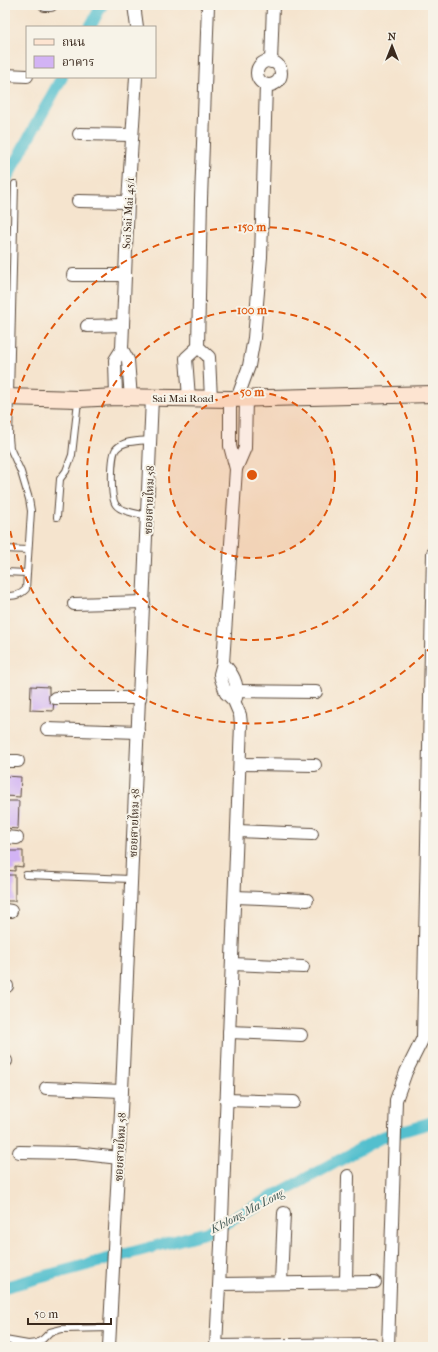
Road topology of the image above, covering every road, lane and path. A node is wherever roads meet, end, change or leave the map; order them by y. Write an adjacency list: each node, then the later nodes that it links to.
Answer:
1 (45, 5): 2 (street)
2 (51, 5)
3 (134, 5): 6 (street)
4 (208, 5): 19 (street)
5 (273, 5): 25 (street)
6 (137, 26)
7 (5, 75): 8 (street)
8 (26, 76)
9 (136, 78): 11 (street, Soi Sai Mai 45/1)
10 (79, 134): 11 (street)
11 (132, 135): 14 (street, Soi Sai Mai 45/1)
12 (15, 184): 21 (lane)
13 (78, 201): 14 (street)
14 (128, 202): 16 (street, Soi Sai Mai 45/1)
15 (73, 275): 16 (street)
16 (126, 275): 17 (street, Soi Sai Mai 45/1)
17 (123, 325): 18 (street); 22 (street, Soi Sai Mai 45/1)
18 (88, 326)
19 (198, 347): 24 (street); 27 (street)
20 (433, 394): 25 (main road, Sai Mai Road)
21 (8, 397): 26 (main road, Sai Mai Road); 32 (lane)
22 (124, 398): 23 (main road, Sai Mai Road); 26 (main road, Sai Mai Road)
23 (152, 398): 24 (main road, Sai Mai Road); 28 (street, ซอยสายไหม 58)
24 (189, 398): 27 (main road, Sai Mai Road)
25 (237, 398): 27 (main road, Sai Mai Road); 40 (street)
26 (78, 399): 30 (lane)
27 (211, 399)
28 (151, 440): 29 (street, ซอยสายไหม 58); 29 (lane)
29 (148, 516): 37 (street, ซอยสายไหม 58)
30 (57, 517)
31 (5, 549): 32 (lane)
32 (27, 550): 35 (lane)
33 (433, 553): 76 (street)
34 (5, 572): 35 (lane)
35 (26, 573): 36 (lane)
36 (5, 596)
37 (144, 602): 38 (street); 42 (street, ซอยสายไหม 58)
38 (74, 604)
39 (316, 692): 40 (street)
40 (232, 695): 47 (street)
41 (55, 698): 42 (street)
42 (140, 698): 44 (street, ซอยสายไหม 58)
43 (47, 729): 44 (street)
44 (138, 732): 52 (street, ซอยสายไหม 58)
45 (5, 760): 46 (street)
46 (18, 761)
47 (240, 764): 48 (street); 49 (street)
48 (315, 765)
49 (238, 831): 50 (street); 53 (street)
50 (312, 834)
51 (26, 875): 52 (lane)
52 (131, 879): 60 (street, ซอยสายไหม 58)
53 (235, 898): 54 (street); 55 (street)
54 (307, 900)
55 (232, 964): 56 (street); 57 (street)
56 (303, 967)
57 (229, 1032): 58 (street); 61 (street)
58 (301, 1035)
59 (46, 1088): 60 (street)
60 (122, 1091): 64 (street, ซอยสายไหม 58)
61 (226, 1100): 62 (street); 70 (street)
62 (294, 1102)
63 (19, 1152): 64 (street)
64 (119, 1158): 71 (street, ซอยสายไหม 58)
65 (348, 1176): 68 (street)
66 (284, 1213): 67 (street)
67 (281, 1282): 68 (street); 70 (street)
68 (346, 1282): 69 (street)
69 (375, 1282)
70 (220, 1284): 74 (street)
71 (110, 1328): 72 (lane); 75 (street, ซอยสายไหม 58)
72 (5, 1340)
73 (372, 1344): 74 (street)
74 (216, 1346)
75 (109, 1347)
76 (388, 1347)

